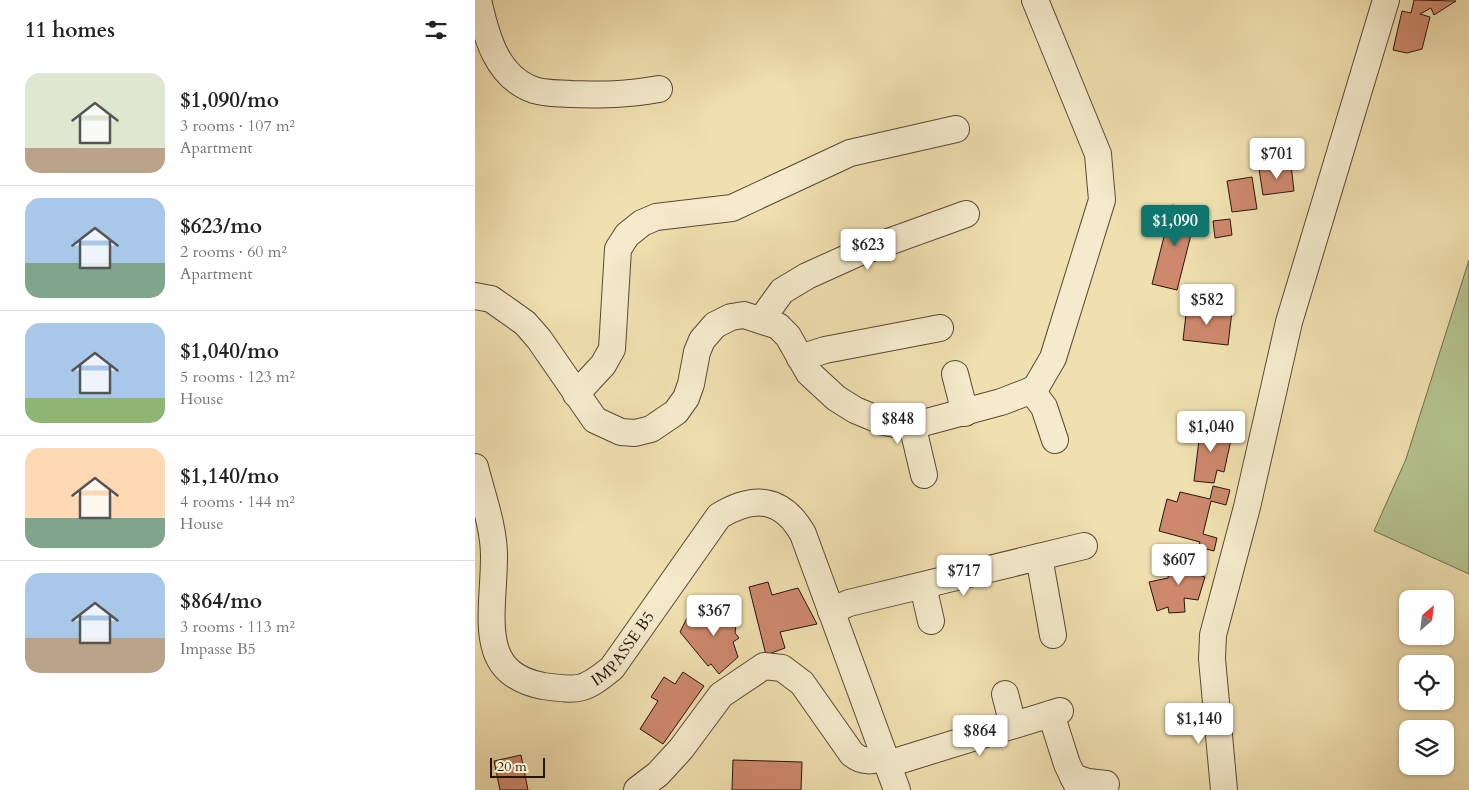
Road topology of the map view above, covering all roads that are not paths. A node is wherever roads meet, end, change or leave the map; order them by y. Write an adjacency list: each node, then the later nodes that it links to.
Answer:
1 (478, 0): 4 (street)
2 (1035, 0): 12 (street)
3 (1385, 0): 32 (street)
4 (659, 89)
5 (956, 129): 13 (street)
6 (966, 214): 8 (street)
7 (475, 296): 13 (street)
8 (761, 320): 10 (street); 13 (street)
9 (940, 328): 10 (street)
10 (800, 358): 15 (street)
11 (955, 374): 14 (street)
12 (1031, 390): 14 (street); 16 (street)
13 (576, 394)
14 (965, 412): 15 (street)
15 (911, 424): 18 (street)
16 (1055, 440)
17 (475, 467): 22 (street, IMPASSE B5)
18 (924, 475)
19 (1085, 546): 20 (street)
20 (1039, 557): 21 (street); 24 (street)
21 (923, 586): 22 (street); 23 (street)
22 (831, 611): 27 (street, IMPASSE B5)
23 (931, 621)
24 (1053, 635)
25 (1005, 694): 26 (street)
26 (1013, 725): 27 (street); 28 (street)
27 (887, 761): 30 (street); 31 (street, IMPASSE B5)
28 (1076, 783): 29 (street)
29 (1106, 784)
30 (637, 790)
31 (897, 790)
32 (1224, 790)

